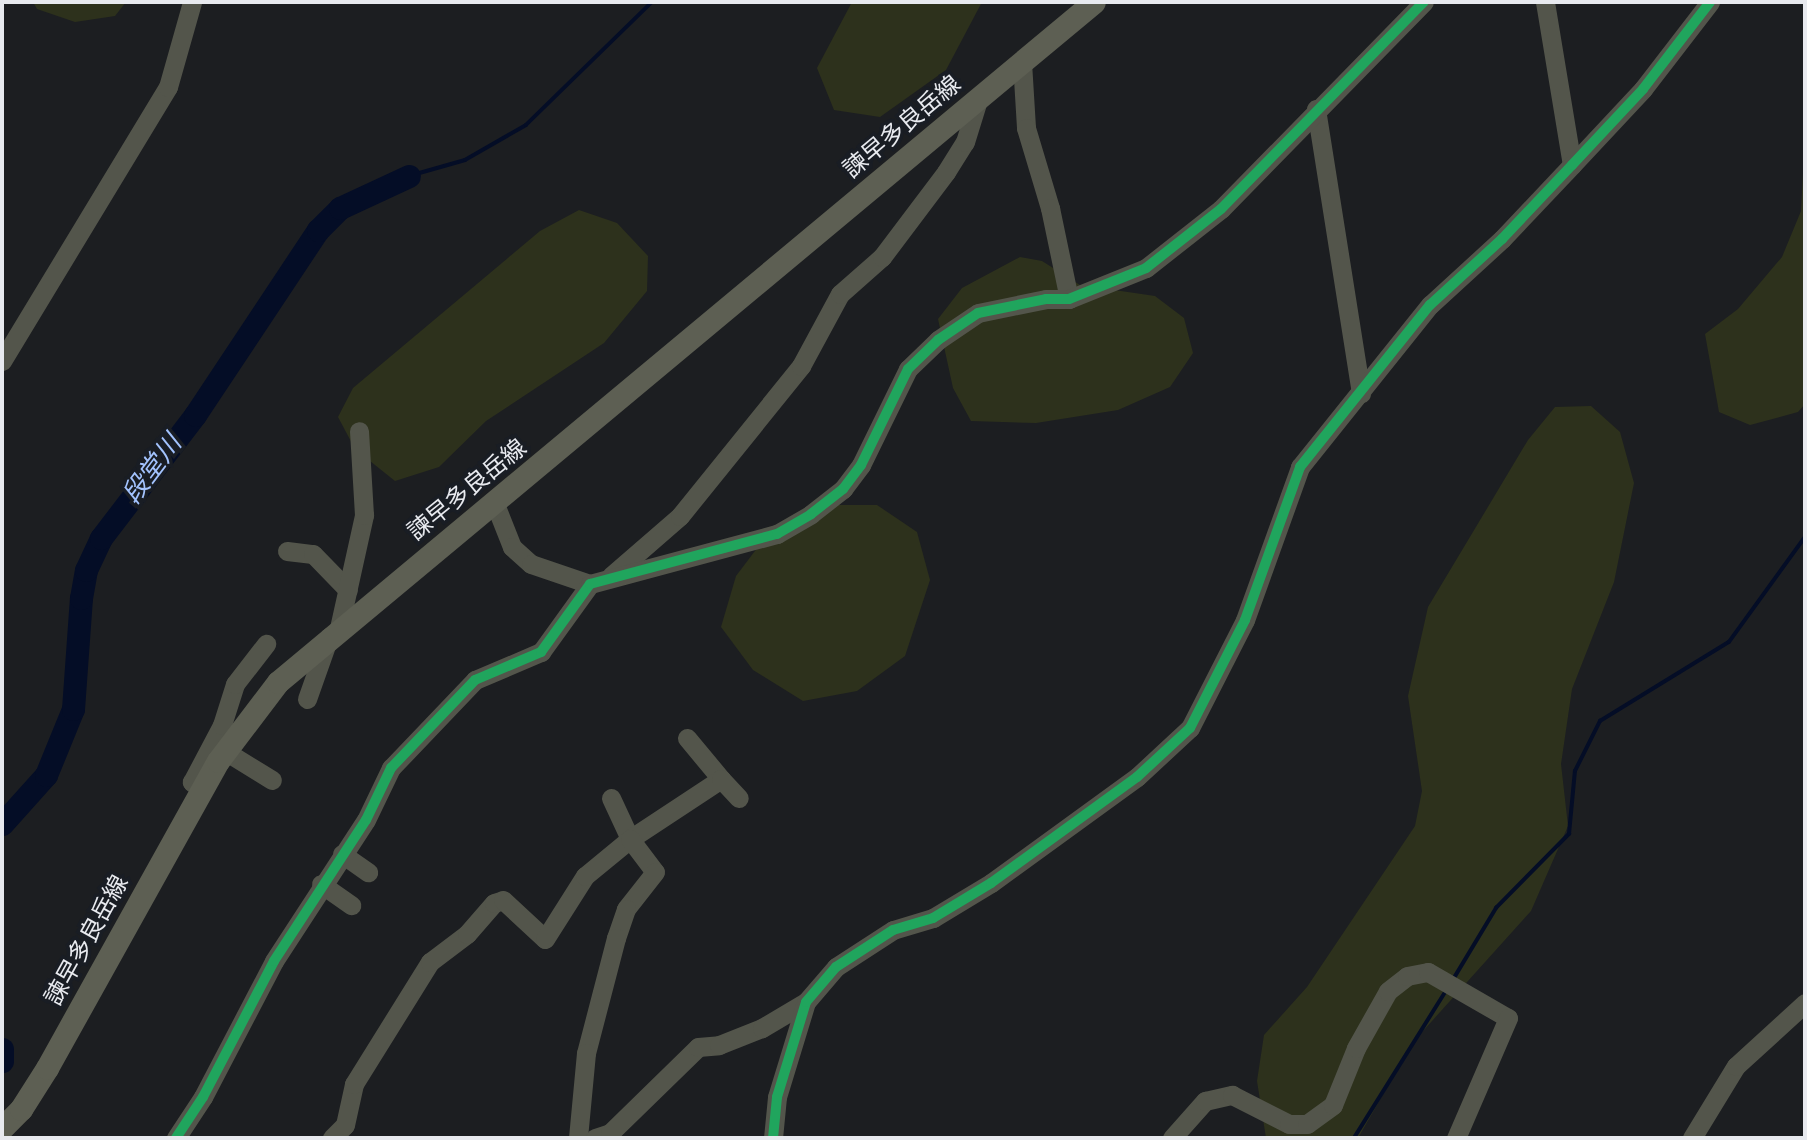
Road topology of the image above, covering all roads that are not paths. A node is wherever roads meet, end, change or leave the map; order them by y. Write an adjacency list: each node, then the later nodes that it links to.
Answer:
1 (192, 2): 11 (street)
2 (1094, 2): 6 (main road, 諫早多良岳線)
3 (1424, 2): 8 (street)
4 (1545, 2): 9 (street)
5 (1710, 2): 9 (street)
6 (1022, 62): 7 (main road, 諫早多良岳線); 10 (street)
7 (978, 100): 14 (main road, 諫早多良岳線); 16 (street)
8 (1316, 109): 10 (street); 12 (street)
9 (1572, 165): 12 (street)
10 (1069, 299): 16 (street)
11 (2, 361)
12 (1362, 393): 33 (street)
13 (359, 431): 17 (street)
14 (495, 504): 16 (street); 18 (main road, 諫早多良岳線)
15 (287, 551): 17 (street)
16 (599, 581): 29 (street)
17 (348, 590): 18 (street)
18 (334, 632): 20 (street); 22 (main road, 諫早多良岳線)
19 (267, 644): 25 (street)
20 (307, 699)
21 (687, 738): 23 (street)
22 (225, 751): 24 (street); 25 (main road, 諫早多良岳線)
23 (721, 779): 26 (street); 28 (street)
24 (272, 780)
25 (202, 790): 35 (main road, 諫早多良岳線)
26 (739, 798)
27 (611, 799): 28 (street)
28 (630, 839): 37 (street); 38 (street)
29 (342, 854): 30 (street); 31 (street)
30 (368, 872)
31 (321, 884): 32 (street); 36 (street)
32 (351, 905)
33 (806, 1002): 39 (street); 40 (street)
34 (1805, 1003): 43 (street)
35 (2, 1128)
36 (176, 1138)
37 (332, 1138)
38 (578, 1138)
39 (595, 1138)
40 (773, 1138)
41 (1172, 1138): 42 (street)
42 (1456, 1138)
43 (1692, 1138)

